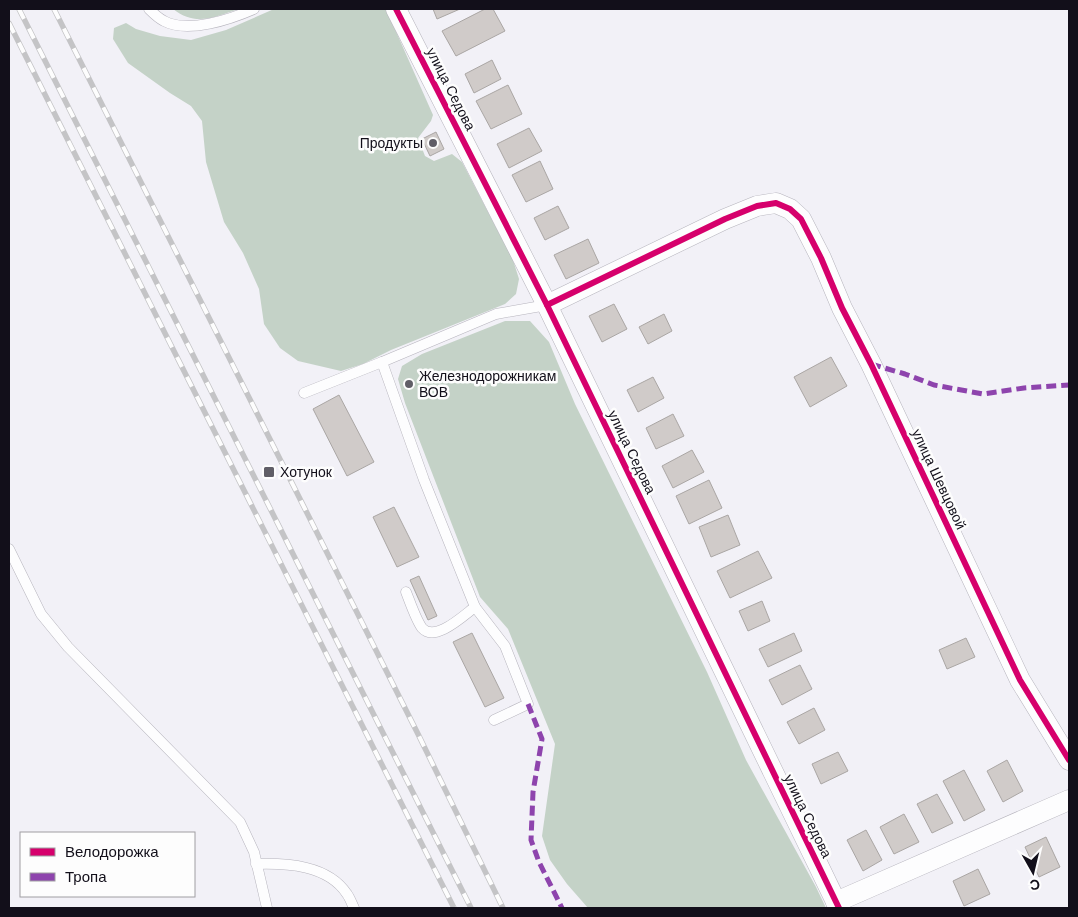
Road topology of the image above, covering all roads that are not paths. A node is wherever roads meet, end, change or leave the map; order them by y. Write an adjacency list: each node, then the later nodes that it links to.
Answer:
1 (149, 9): 2 (lane)
2 (254, 9)
3 (396, 9): 4 (street, улица Седова)
4 (547, 305): 5 (lane); 11 (street, улица Шевцовой); 14 (street, улица Седова)
5 (382, 362): 6 (lane); 9 (lane)
6 (304, 393)
7 (9, 549): 13 (lane)
8 (406, 592): 9 (lane)
9 (475, 607): 10 (lane)
10 (494, 720)
11 (1069, 760)
12 (1069, 800): 14 (street)
13 (256, 864): 15 (lane); 16 (lane)
14 (838, 905)
15 (267, 908)
16 (354, 908)

